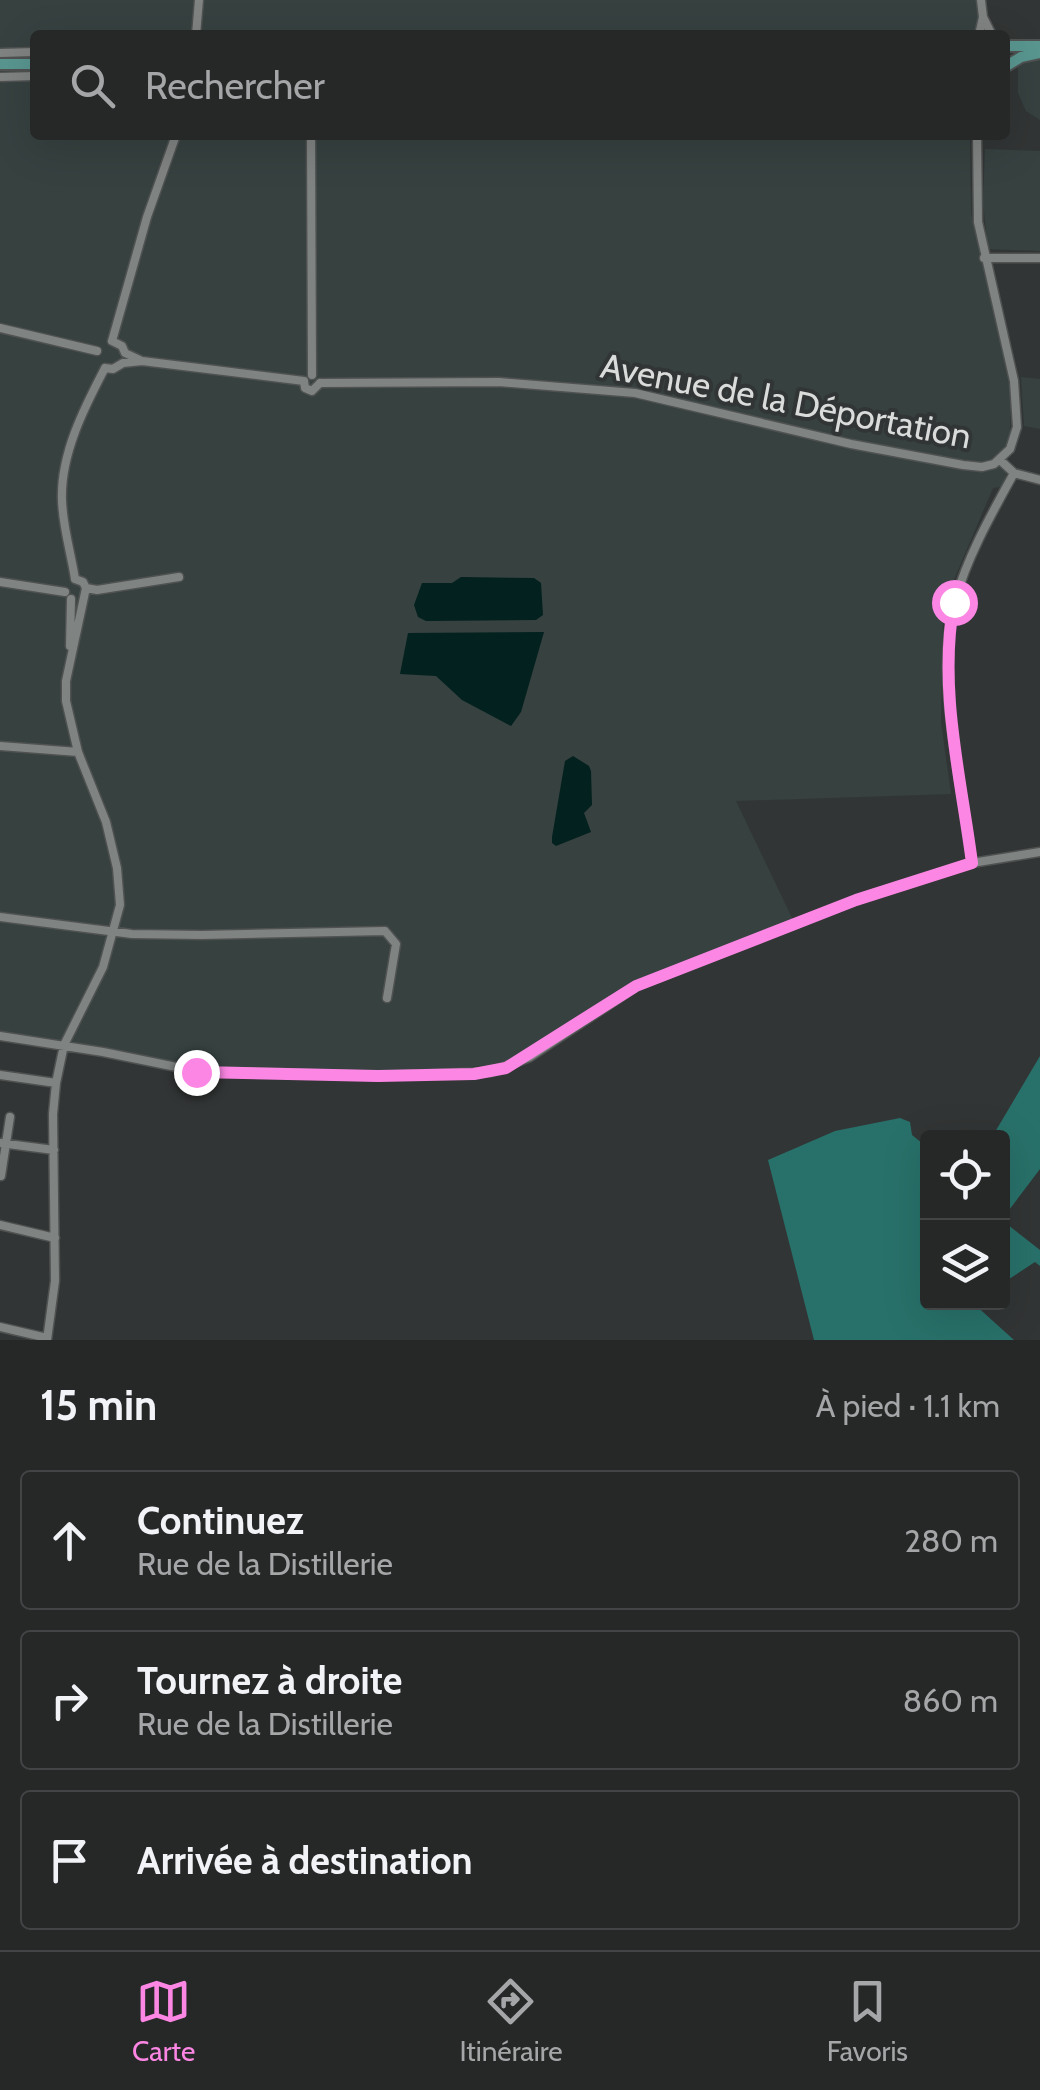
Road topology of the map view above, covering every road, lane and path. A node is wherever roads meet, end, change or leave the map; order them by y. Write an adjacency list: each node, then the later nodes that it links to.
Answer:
1 (198, 0): 4 (street)
2 (982, 0): 3 (street)
3 (983, 17): 5 (street); 6 (street)
4 (195, 30)
5 (980, 30)
6 (990, 30)
7 (1010, 47): 8 (main road)
8 (1040, 50): 13 (main road)
9 (0, 52): 10 (street)
10 (30, 52)
11 (0, 64): 12 (main road)
12 (30, 64)
13 (1010, 65)
14 (30, 76): 15 (street)
15 (0, 77)
16 (174, 140): 22 (street)
17 (312, 140): 26 (street)
18 (978, 140): 19 (street)
19 (984, 258): 20 (street); 28 (street)
20 (1040, 258)
21 (0, 328): 23 (street)
22 (112, 341): 23 (street); 24 (street)
23 (97, 351): 25 (street)
24 (124, 358): 25 (street); 26 (street)
25 (105, 368): 32 (street)
26 (308, 378): 27 (street); 27 (street, Avenue de la Déportation)
27 (320, 383): 28 (street, Avenue de la Déportation)
28 (1000, 460): 29 (street)
29 (1014, 474): 30 (street); 40 (street)
30 (1040, 480)
31 (179, 577): 34 (street)
32 (75, 579): 34 (street); 35 (street)
33 (0, 582): 35 (street)
34 (85, 592): 35 (street); 36 (street)
35 (68, 596): 36 (street)
36 (69, 666): 38 (street)
37 (0, 746): 38 (street)
38 (78, 752): 42 (street)
39 (1040, 852): 40 (street)
40 (972, 863): 45 (street)
41 (0, 916): 42 (street)
42 (113, 931): 43 (street); 45 (street)
43 (387, 998)
44 (0, 1036): 45 (street)
45 (64, 1045): 47 (street)
46 (0, 1075): 47 (street)
47 (56, 1083): 50 (street)
48 (10, 1118): 49 (street)
49 (3, 1143): 50 (street); 51 (street)
50 (54, 1150): 53 (street)
51 (1, 1176)
52 (0, 1226): 53 (street)
53 (55, 1238): 55 (street)
54 (0, 1327): 55 (street)
55 (47, 1339)

